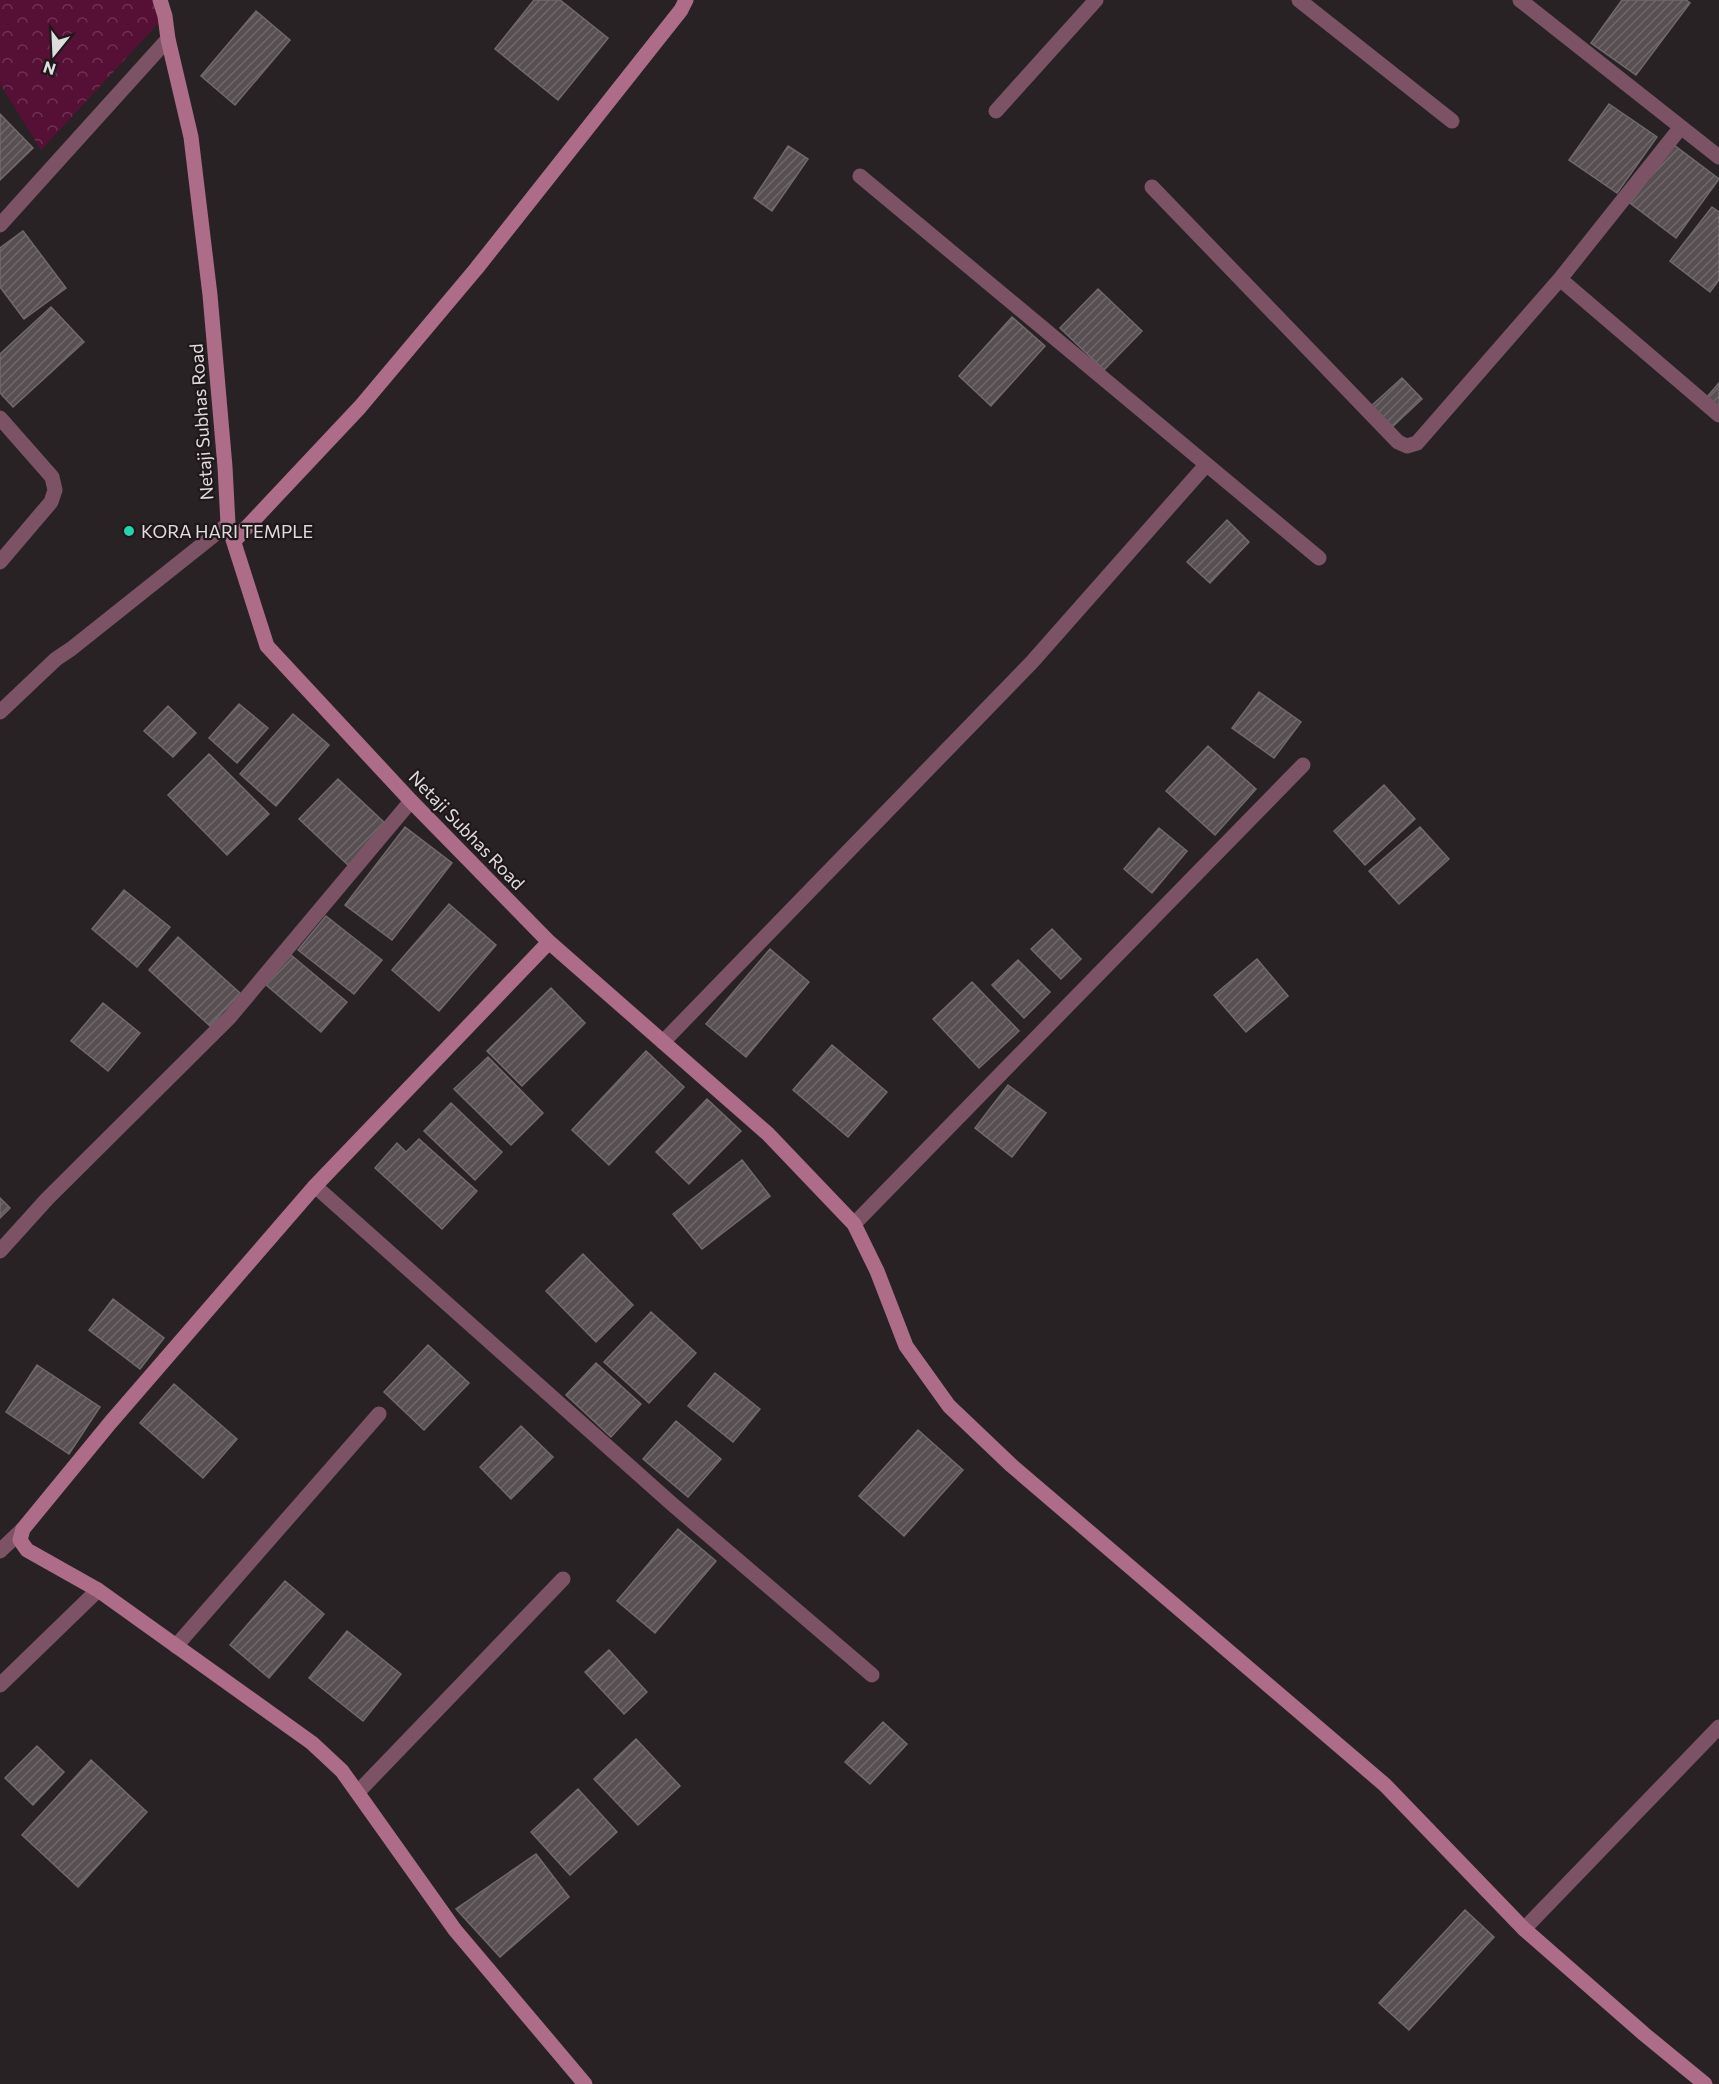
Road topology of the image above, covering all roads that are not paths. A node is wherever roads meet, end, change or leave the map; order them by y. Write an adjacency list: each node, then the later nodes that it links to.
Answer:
1 (160, 0): 6 (street, Netaji Subhas Road)
2 (686, 0): 19 (street)
3 (1096, 0): 7 (street)
4 (1299, 0): 8 (street)
5 (1520, 0): 9 (street)
6 (168, 39): 13 (street); 18 (street, Netaji Subhas Road)
7 (996, 111)
8 (1452, 121)
9 (1681, 126): 10 (street); 14 (street)
10 (1719, 157)
11 (860, 176): 17 (street)
12 (1152, 187): 14 (street)
13 (0, 225)
14 (1560, 279): 15 (street)
15 (1719, 415)
16 (0, 418): 21 (street)
17 (1206, 465): 20 (street); 26 (street)
18 (228, 524): 19 (street, Netaji Subhas Road); 22 (street)
19 (234, 541): 24 (street, Netaji Subhas Road)
20 (1319, 558)
21 (0, 562)
22 (0, 711)
23 (1303, 765): 28 (street)
24 (411, 801): 25 (street, Netaji Subhas Road); 29 (street)
25 (549, 942): 26 (street, Netaji Subhas Road); 27 (street)
26 (663, 1042): 28 (street, Netaji Subhas Road)
27 (315, 1186): 31 (street); 36 (street)
28 (854, 1224): 40 (street, Netaji Subhas Road)
29 (0, 1251)
30 (379, 1414): 35 (street)
31 (23, 1529): 32 (street); 34 (street)
32 (0, 1551)
33 (563, 1579): 39 (street)
34 (98, 1590): 35 (street); 37 (street)
35 (176, 1646): 39 (street)
36 (872, 1675)
37 (0, 1685)
38 (1719, 1727): 40 (street)
39 (358, 1792): 41 (street)
40 (1524, 1929): 42 (street, Netaji Subhas Road)
41 (585, 2084)
42 (1705, 2084)

